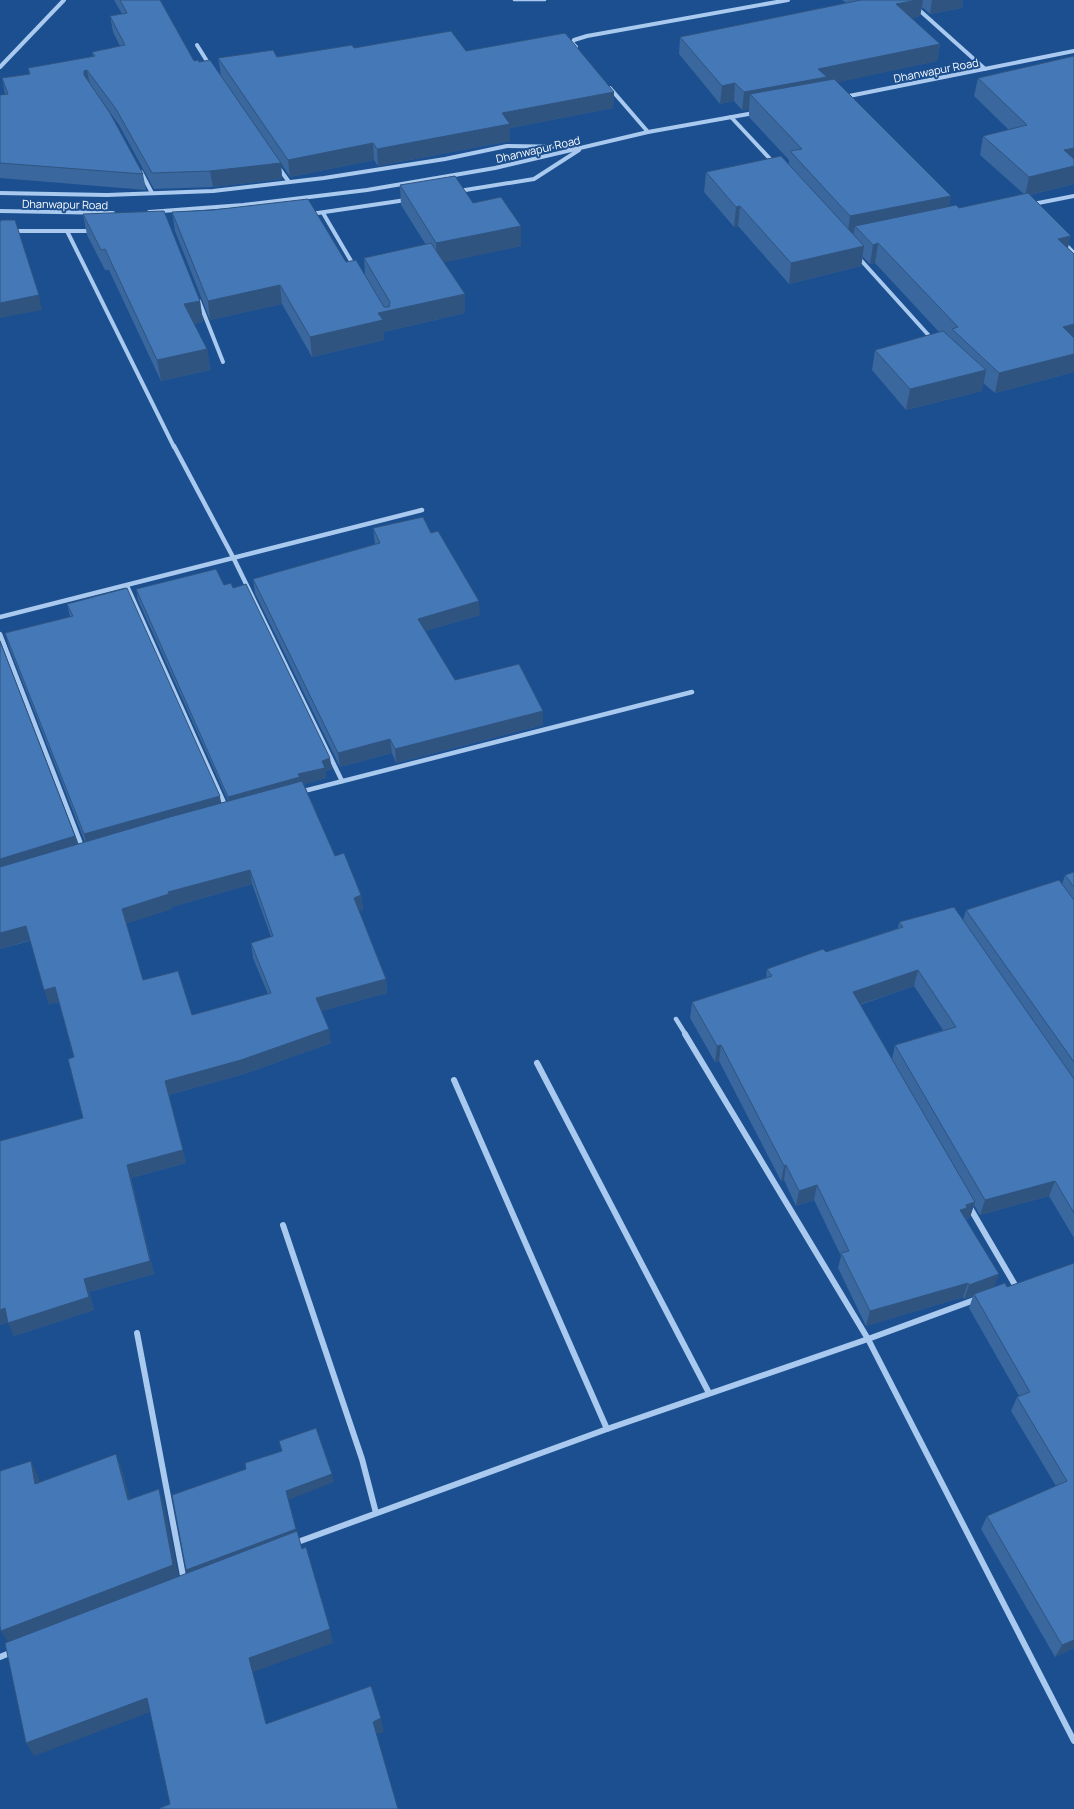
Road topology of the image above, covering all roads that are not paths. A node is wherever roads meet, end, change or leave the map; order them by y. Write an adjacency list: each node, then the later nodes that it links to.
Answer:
1 (64, 0): 9 (street)
2 (514, 0): 3 (lane)
3 (545, 0)
4 (788, 0): 7 (street)
5 (908, 0): 11 (street)
6 (197, 46): 10 (street)
7 (578, 50)
8 (1074, 51): 11 (street, Dhanwapur Road)
9 (0, 67)
10 (211, 68)
11 (985, 69): 13 (street, Dhanwapur Road)
12 (604, 80): 16 (street)
13 (835, 98)
14 (760, 112): 15 (street, Dhanwapur Road)
15 (732, 117): 16 (street, Dhanwapur Road); 20 (street)
16 (648, 132): 17 (street, Dhanwapur Road)
17 (583, 147): 21 (street); 22 (street); 30 (street, Dhanwapur Road)
18 (278, 167): 21 (street)
19 (139, 168): 23 (street)
20 (778, 169)
21 (289, 182): 23 (street)
22 (456, 192)
23 (152, 193): 24 (street)
24 (0, 194)
25 (1074, 196): 27 (street)
26 (408, 200): 29 (street)
27 (1024, 206)
28 (0, 211): 31 (street, Dhanwapur Road)
29 (323, 212): 32 (street); 39 (street)
30 (142, 213)
31 (123, 214)
32 (303, 215)
33 (0, 231): 34 (street)
34 (67, 231): 35 (street); 44 (street)
35 (101, 231)
36 (1060, 240): 37 (street)
37 (1074, 253)
38 (858, 257): 41 (street)
39 (358, 272)
40 (198, 300): 42 (street)
41 (935, 342)
42 (223, 362)
43 (422, 510): 44 (street)
44 (234, 559): 45 (street); 49 (street)
45 (128, 586): 46 (street); 51 (street)
46 (0, 617)
47 (0, 634): 53 (street)
48 (692, 692): 49 (street)
49 (342, 781): 50 (street)
50 (292, 795)
51 (228, 812)
52 (94, 849): 53 (street)
53 (84, 851): 54 (street)
54 (75, 854)
55 (676, 1018): 65 (street)
56 (537, 1063): 66 (street)
57 (454, 1080): 67 (street)
58 (965, 1199): 61 (street)
59 (283, 1225): 68 (street)
60 (1023, 1282): 61 (street)
61 (1015, 1285): 62 (street)
62 (1006, 1289)
63 (987, 1295): 65 (street)
64 (137, 1333): 71 (street)
65 (868, 1339): 66 (street); 75 (street)
66 (709, 1393): 67 (street)
67 (607, 1429): 68 (street)
68 (376, 1513): 69 (street)
69 (285, 1548)
70 (194, 1581): 71 (street)
71 (184, 1584): 72 (street)
72 (175, 1588)
73 (18, 1649): 74 (street)
74 (0, 1656)
75 (1074, 1741)

